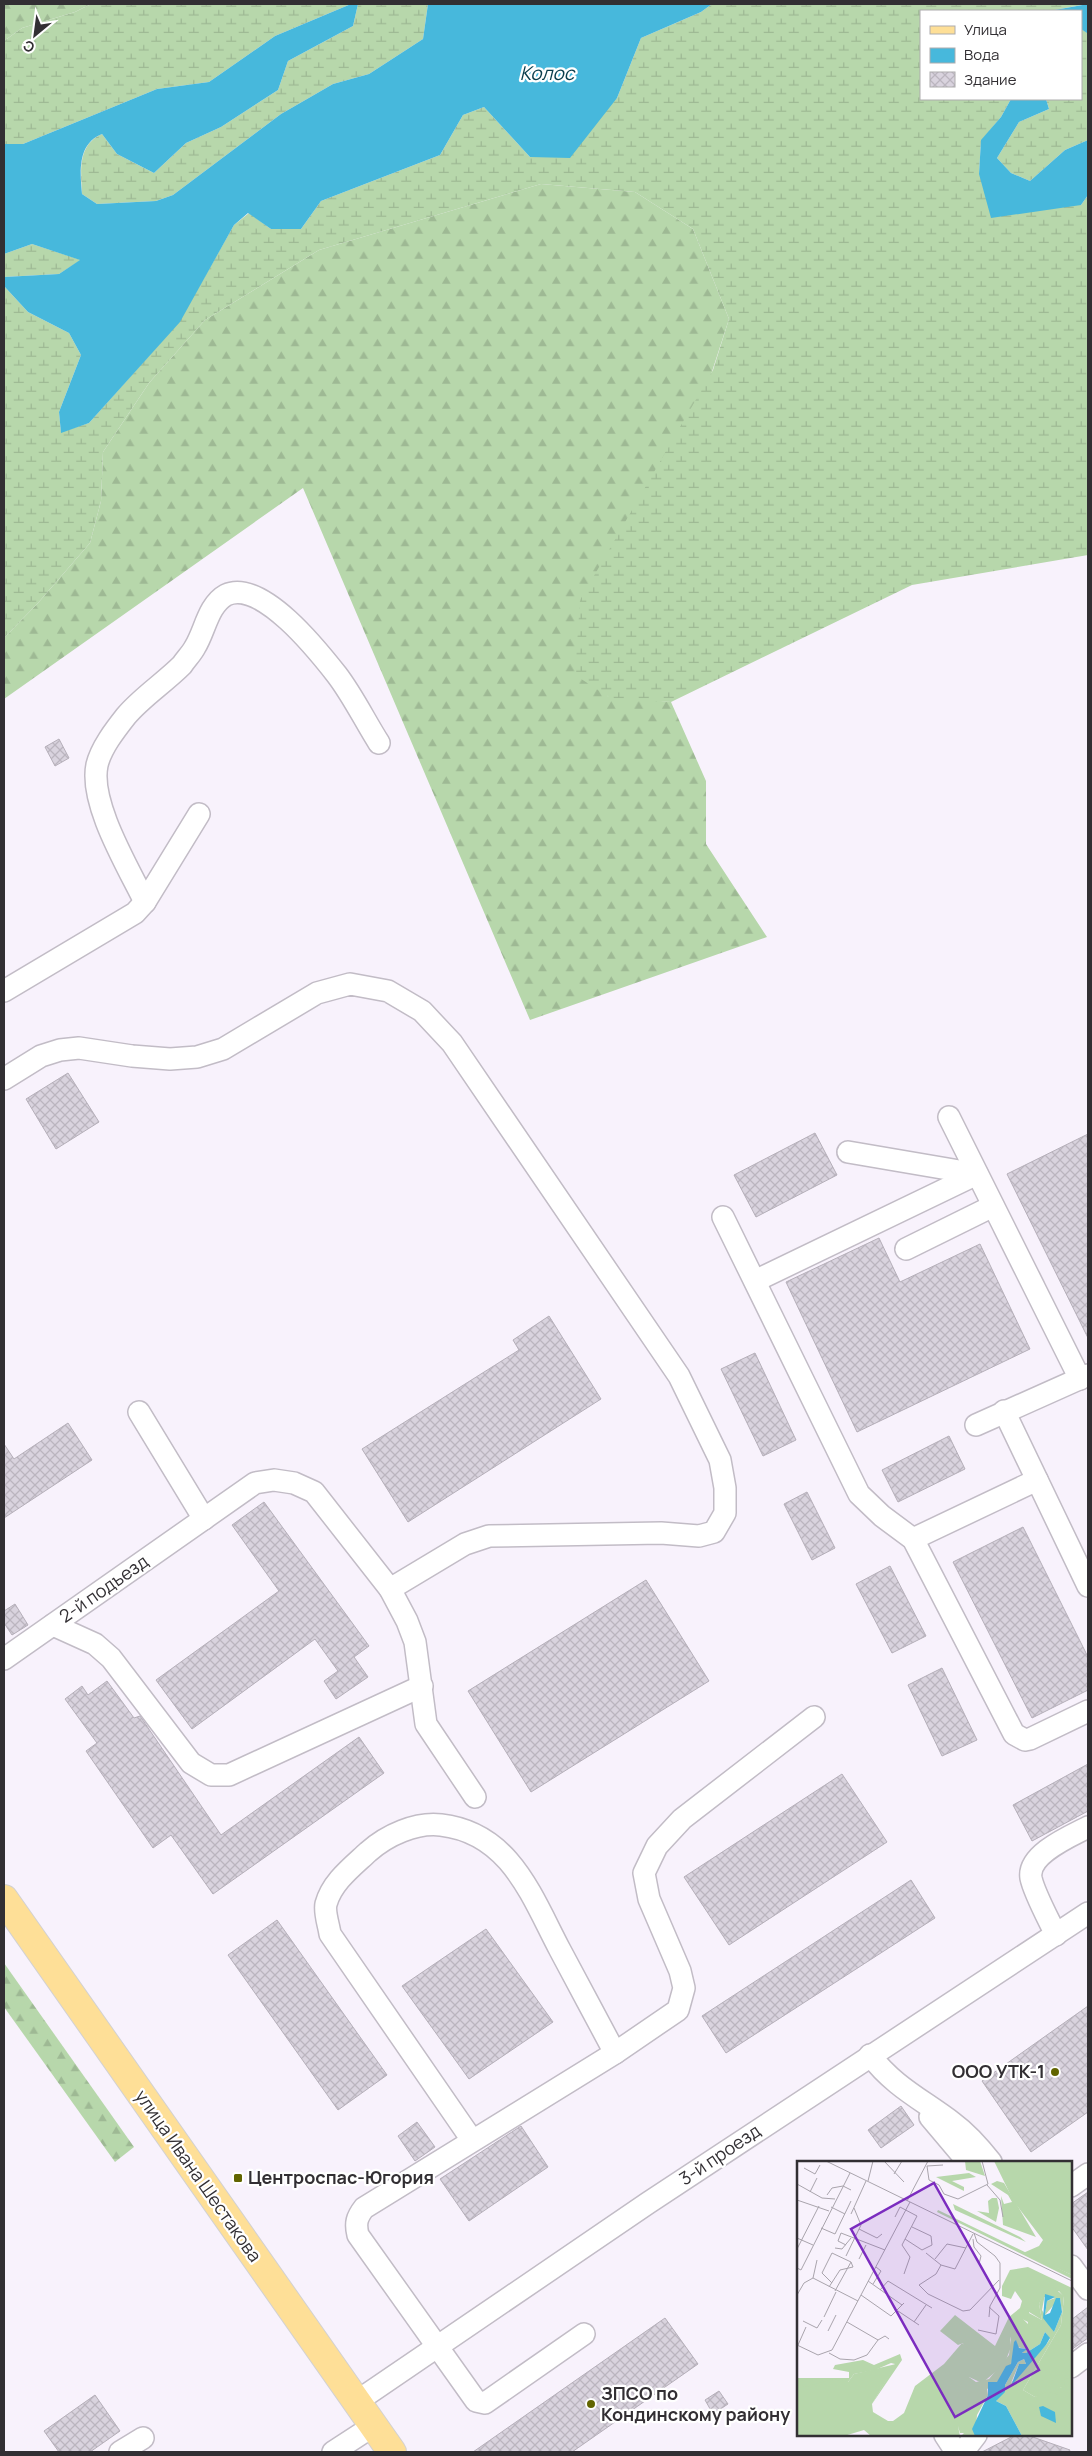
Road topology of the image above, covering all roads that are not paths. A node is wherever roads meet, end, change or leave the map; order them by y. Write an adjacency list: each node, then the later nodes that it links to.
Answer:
1 (379, 743): 3 (street)
2 (199, 814): 3 (street)
3 (145, 902): 4 (street)
4 (4, 991)
5 (4, 1079): 21 (street)
6 (949, 1117): 8 (street)
7 (848, 1152): 8 (street)
8 (977, 1174): 9 (street); 12 (street)
9 (993, 1206): 11 (street); 13 (street)
10 (723, 1217): 12 (street)
11 (906, 1249)
12 (754, 1281): 19 (street)
13 (1084, 1377): 14 (street)
14 (1004, 1411): 16 (street); 17 (street)
15 (139, 1412): 18 (street)
16 (976, 1424)
17 (1037, 1480): 19 (street); 20 (street)
18 (204, 1519): 21 (street, 2-й подъезд); 22 (street, 2-й подъезд)
19 (913, 1539): 25 (street)
20 (1088, 1586)
21 (390, 1590): 24 (street, 2-й подъезд)
22 (53, 1625): 23 (street, 2-й подъезд); 24 (street)
23 (4, 1659)
24 (422, 1686): 27 (street, 2-й подъезд)
25 (1085, 1716)
26 (814, 1717): 32 (street)
27 (476, 1797)
28 (1088, 1827): 31 (street)
29 (4, 1899): 46 (main road, улица Ивана Шестакова)
30 (1088, 1913): 31 (street, 3-й проезд)
31 (1056, 1935): 33 (street, 3-й проезд)
32 (615, 2053): 35 (street); 35 (street)
33 (870, 2055): 34 (street); 43 (street, 3-й проезд)
34 (912, 2096): 36 (street); 37 (street)
35 (472, 2140): 43 (street)
36 (967, 2161)
37 (990, 2161)
38 (1088, 2174): 39 (street)
39 (1072, 2185)
40 (1072, 2267): 41 (street)
41 (1088, 2289)
42 (584, 2334): 43 (street)
43 (438, 2347): 46 (street, 3-й проезд)
44 (1088, 2354): 45 (street)
45 (1072, 2366)
46 (356, 2402): 47 (main road, улица Ивана Шестакова)
47 (373, 2426): 52 (street); 53 (main road, улица Ивана Шестакова)
48 (946, 2436): 54 (street)
49 (975, 2436): 55 (street)
50 (143, 2438): 51 (street)
51 (120, 2452)
52 (333, 2452)
53 (392, 2452)
54 (956, 2452)
55 (963, 2452)

